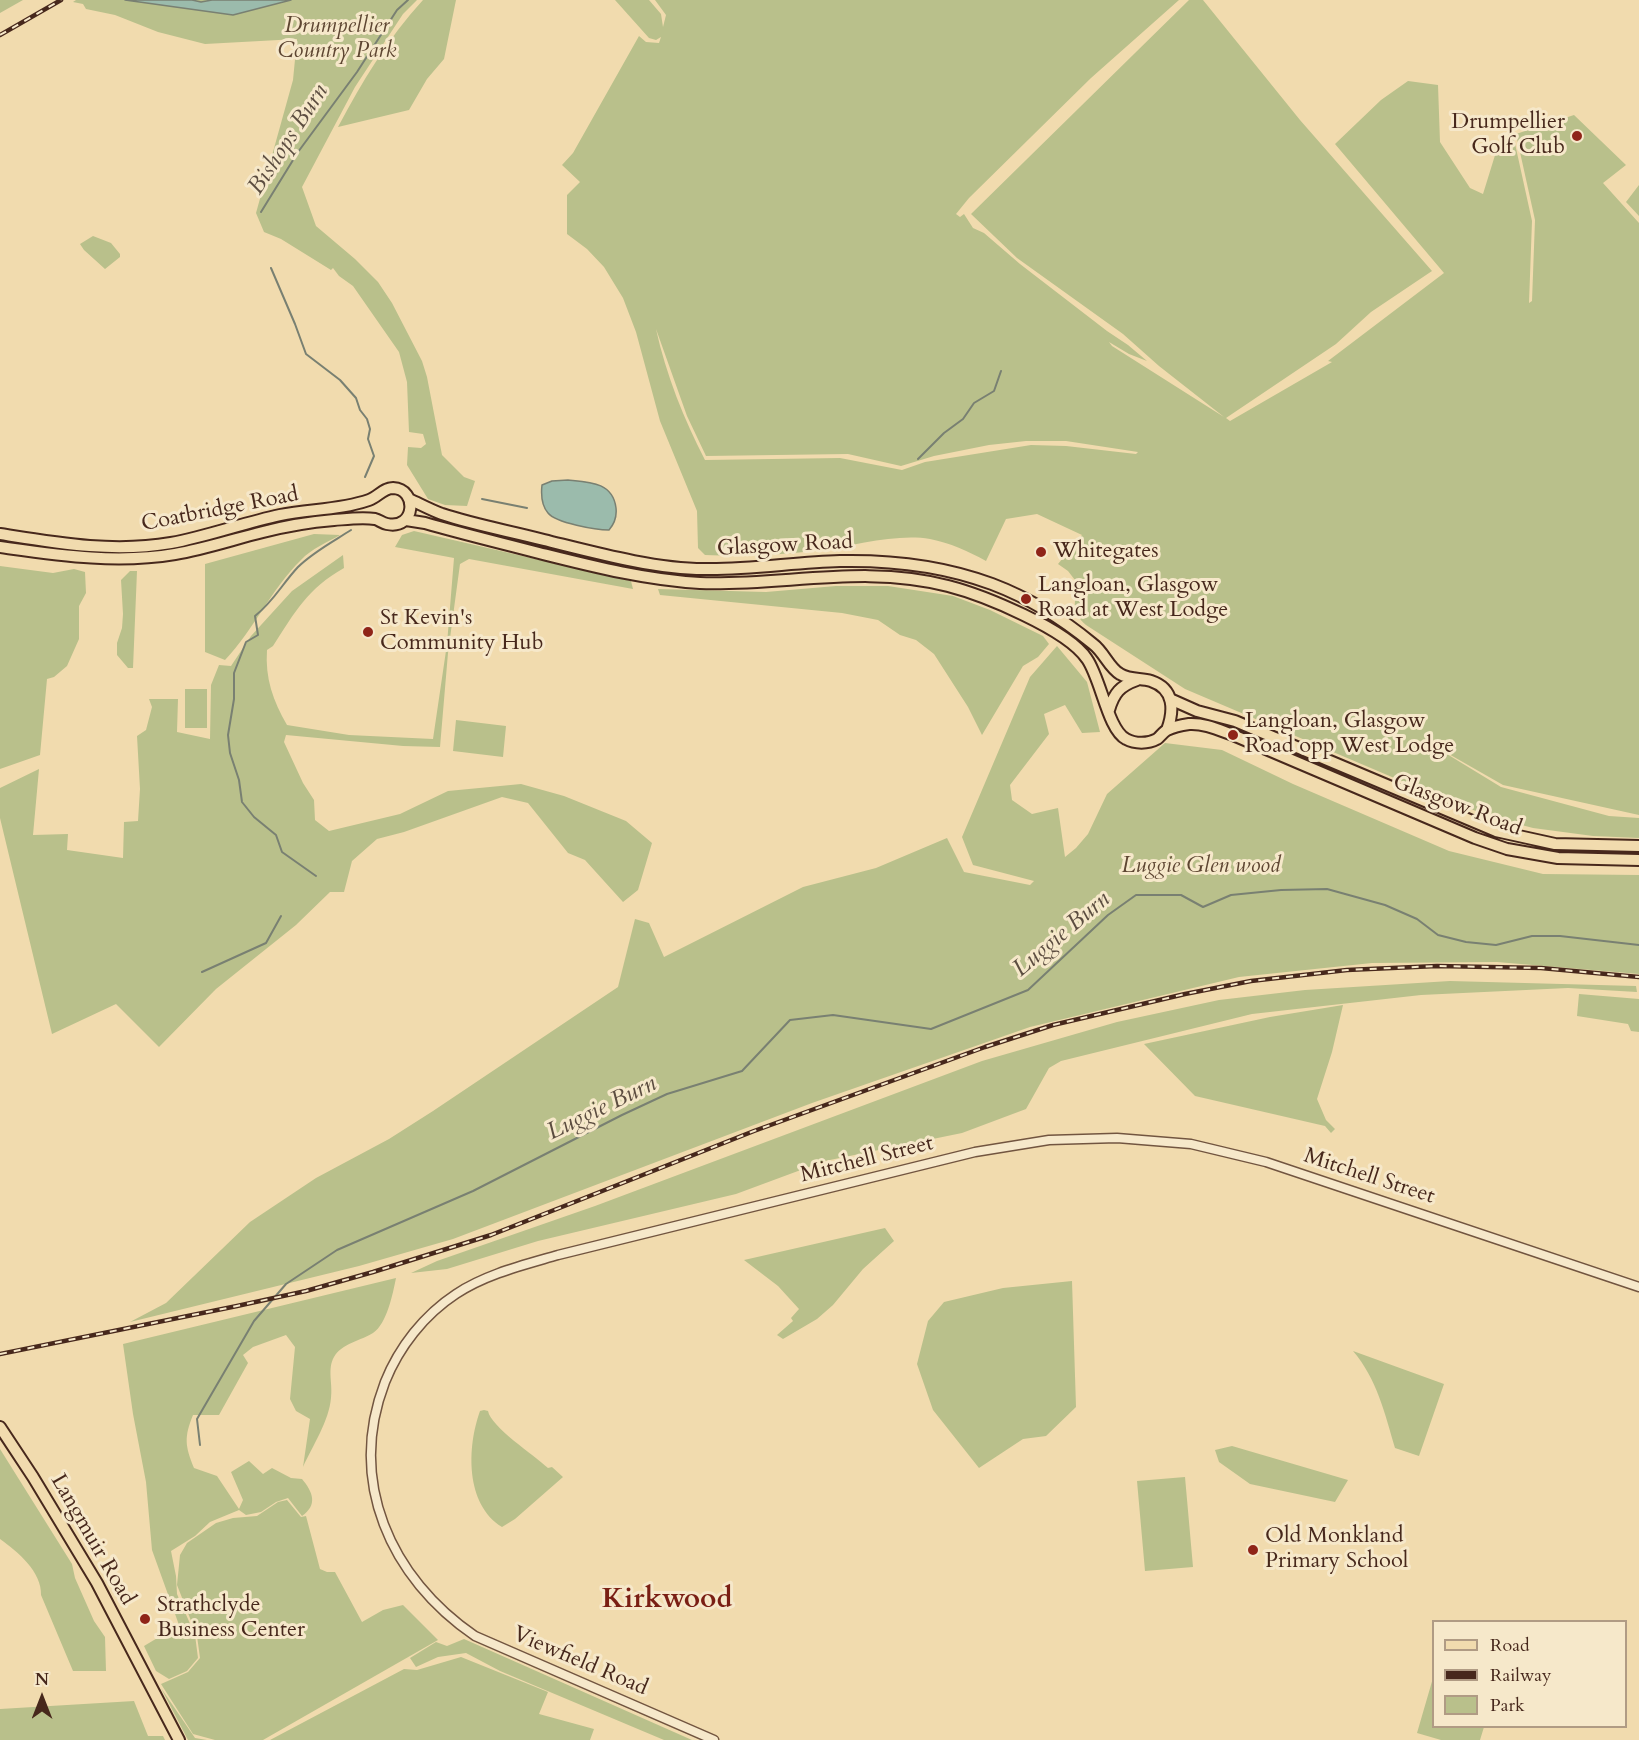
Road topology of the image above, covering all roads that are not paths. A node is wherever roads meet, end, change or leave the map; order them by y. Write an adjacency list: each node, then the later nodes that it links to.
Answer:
1 (375, 498): 2 (main road, Coatbridge Road); 3 (main road); 5 (main road, Coatbridge Road)
2 (409, 499): 4 (main road); 7 (main road, Glasgow Road)
3 (377, 519): 4 (main road, Coatbridge Road); 6 (main road, Coatbridge Road)
4 (406, 520): 9 (main road, Glasgow Road)
5 (0, 534)
6 (0, 547)
7 (650, 563): 8 (main road, Glasgow Road); 9 (main road)
8 (789, 564): 10 (main road); 11 (main road, Glasgow Road)
9 (648, 577): 10 (main road, Glasgow Road)
10 (789, 578): 13 (main road, Glasgow Road)
11 (1137, 680): 12 (main road, Glasgow Road); 13 (main road)
12 (1170, 699): 14 (main road); 15 (main road, Glasgow Road)
13 (1109, 710): 14 (main road, Glasgow Road)
14 (1167, 730): 16 (main road, Glasgow Road)
15 (1639, 846)
16 (1639, 860)
17 (1639, 1287): 19 (street, Mitchell Street)
18 (0, 1427): 20 (main road, Langmuir Road)
19 (439, 1608): 21 (street, Viewfield Road)
20 (179, 1740)
21 (714, 1740)

